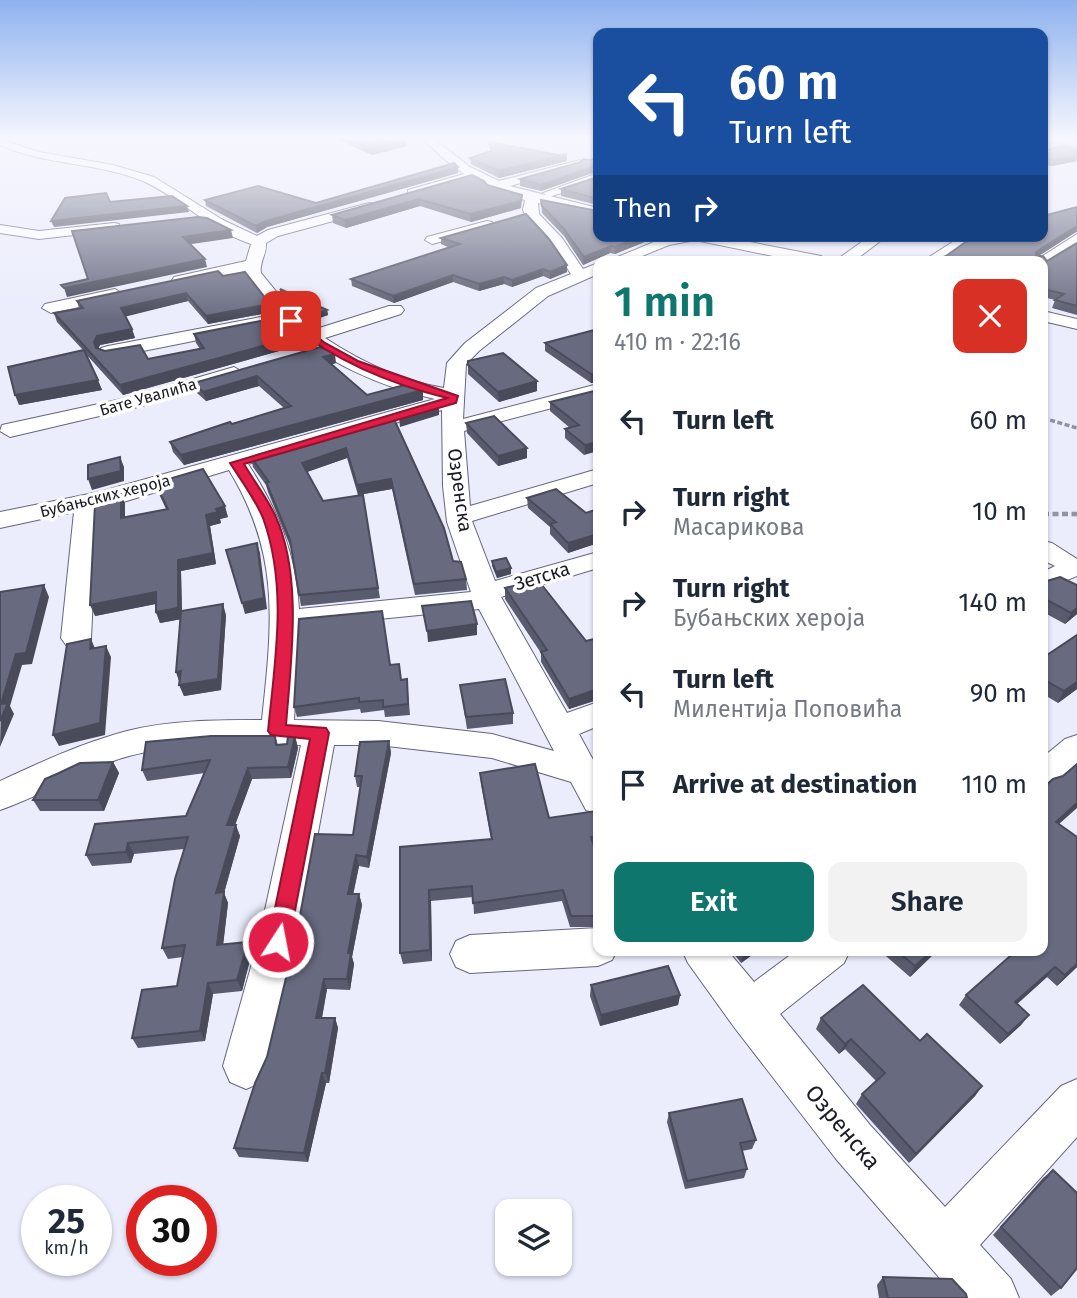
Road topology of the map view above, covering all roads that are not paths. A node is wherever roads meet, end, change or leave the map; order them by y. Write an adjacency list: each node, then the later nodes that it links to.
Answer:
1 (183, 200): 10 (street)
2 (510, 200): 8 (street)
3 (549, 200): 8 (street)
4 (586, 200): 6 (street)
5 (383, 203): 15 (street)
6 (569, 206): 7 (street); 8 (street)
7 (593, 210)
8 (522, 212): 14 (street); 26 (street)
9 (187, 219): 10 (street)
10 (215, 219): 15 (street)
11 (134, 225): 12 (street)
12 (0, 229)
13 (1077, 238): 24 (street)
14 (432, 240)
15 (258, 241): 25 (street)
16 (664, 242): 20 (street)
17 (738, 242): 21 (street)
18 (870, 242): 22 (street)
19 (964, 242): 23 (street)
20 (629, 256)
21 (799, 256)
22 (851, 256)
23 (940, 256)
24 (1048, 258)
25 (252, 265): 27 (street); 31 (street)
26 (589, 272): 38 (street, Озренска)
27 (159, 285)
28 (132, 291): 29 (street)
29 (51, 308)
30 (395, 310): 34 (street)
31 (286, 317): 34 (street); 35 (street)
32 (1048, 317): 33 (street)
33 (1077, 324)
34 (312, 346): 38 (street)
35 (108, 352)
36 (251, 368): 40 (street, Бате Увалића)
37 (593, 391): 39 (street)
38 (452, 399): 39 (street, Озренска); 41 (street, Бубањских хероја)
39 (453, 428): 44 (street, Озренска)
40 (10, 430)
41 (236, 463): 43 (street, Бубањских хероја); 50 (street)
42 (593, 477): 44 (street)
43 (103, 498): 45 (street, Бубањских хероја); 51 (street)
44 (460, 517): 49 (street, Озренска)
45 (0, 520)
46 (1048, 552): 48 (street)
47 (593, 561): 49 (street, Зетска)
48 (1048, 580)
49 (487, 596): 50 (street, Зетска); 53 (street, Озренска)
50 (287, 618): 54 (street)
51 (76, 638)
52 (593, 715): 53 (street)
53 (559, 729): 58 (street, Озренска)
54 (277, 731): 55 (street); 59 (street)
55 (320, 733): 58 (street); 65 (street)
56 (1077, 748): 57 (street)
57 (1048, 772)
58 (591, 786)
59 (0, 796)
60 (593, 947): 61 (street)
61 (470, 954)
62 (707, 956): 64 (street, Озренска)
63 (823, 956): 64 (street)
64 (749, 1012): 67 (street, Озренска)
65 (246, 1066)
66 (1077, 1102): 67 (street)
67 (945, 1245): 68 (street, Озренска)
68 (992, 1298)

